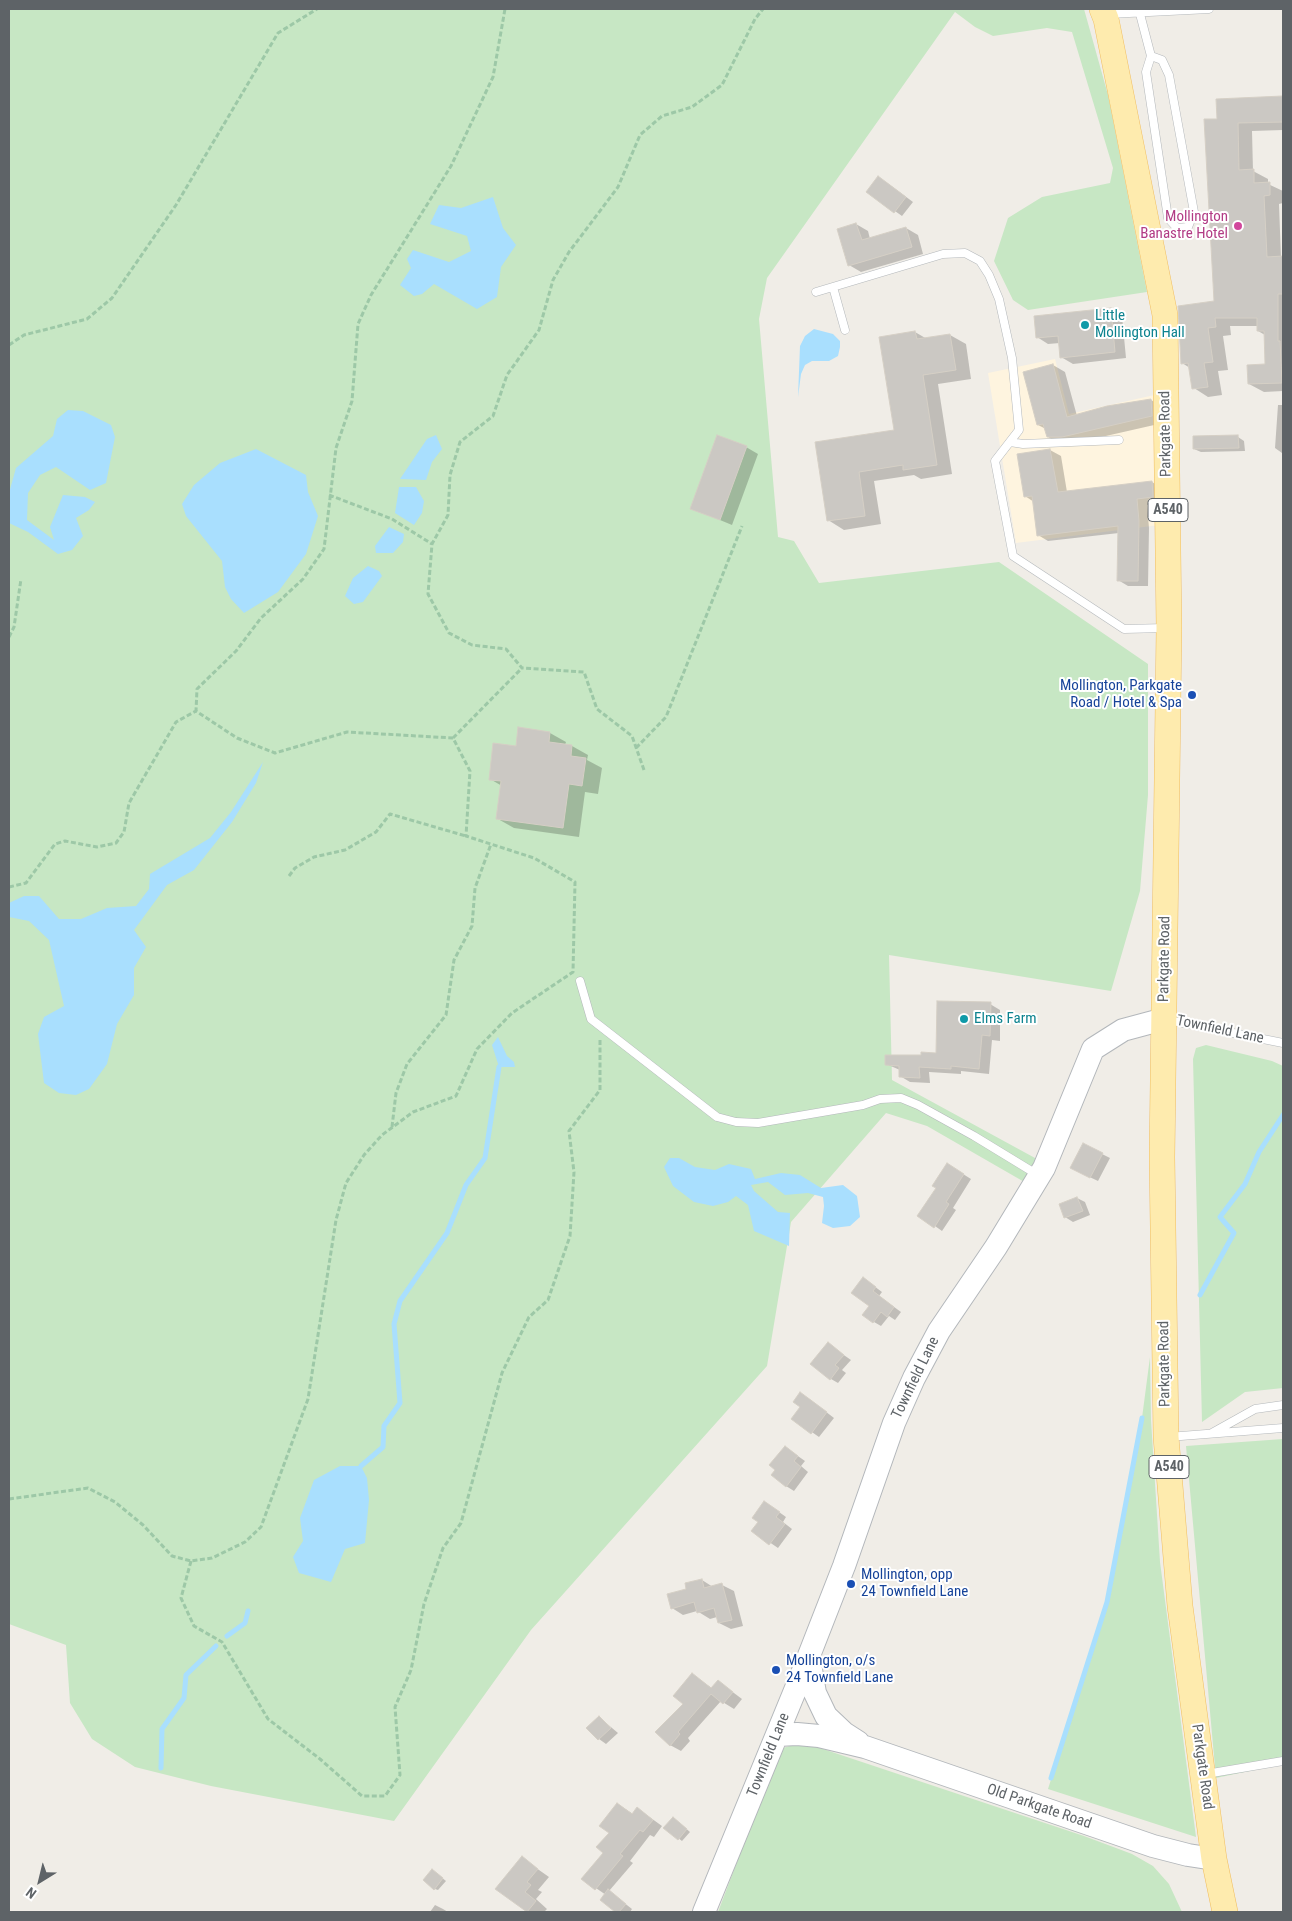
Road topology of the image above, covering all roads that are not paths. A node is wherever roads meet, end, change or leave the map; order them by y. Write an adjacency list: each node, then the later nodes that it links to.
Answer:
1 (1209, 9): 3 (lane)
2 (1103, 11): 3 (lane); 10 (main road, Parkgate Road / A540)
3 (1140, 14): 4 (lane)
4 (1151, 56): 4 (lane)
5 (833, 287): 6 (lane); 7 (lane); 9 (lane)
6 (816, 292)
7 (845, 330)
8 (1119, 440): 9 (lane)
9 (1010, 442): 10 (lane)
10 (1169, 628): 12 (main road, Parkgate Road / A540)
11 (580, 981): 14 (lane)
12 (1164, 1019): 13 (lane, Townfield Lane); 14 (street, Townfield Lane); 18 (main road, Parkgate Road / A540)
13 (1283, 1043)
14 (1039, 1176): 19 (street, Townfield Lane)
15 (1283, 1406): 17 (lane)
16 (1283, 1428): 17 (lane)
17 (1210, 1434): 18 (lane)
18 (1166, 1437): 23 (main road, Parkgate Road / A540)
19 (808, 1657): 20 (street, Townfield Lane); 21 (street, Old Parkgate Road)
20 (777, 1735): 21 (street, Old Parkgate Road); 25 (street, Townfield Lane)
21 (865, 1746): 24 (street, Old Parkgate Road)
22 (1283, 1761): 23 (lane)
23 (1203, 1775): 24 (main road, Parkgate Road / A540)
24 (1214, 1859): 26 (main road, Parkgate Road / A540)
25 (704, 1912)
26 (1226, 1912)

